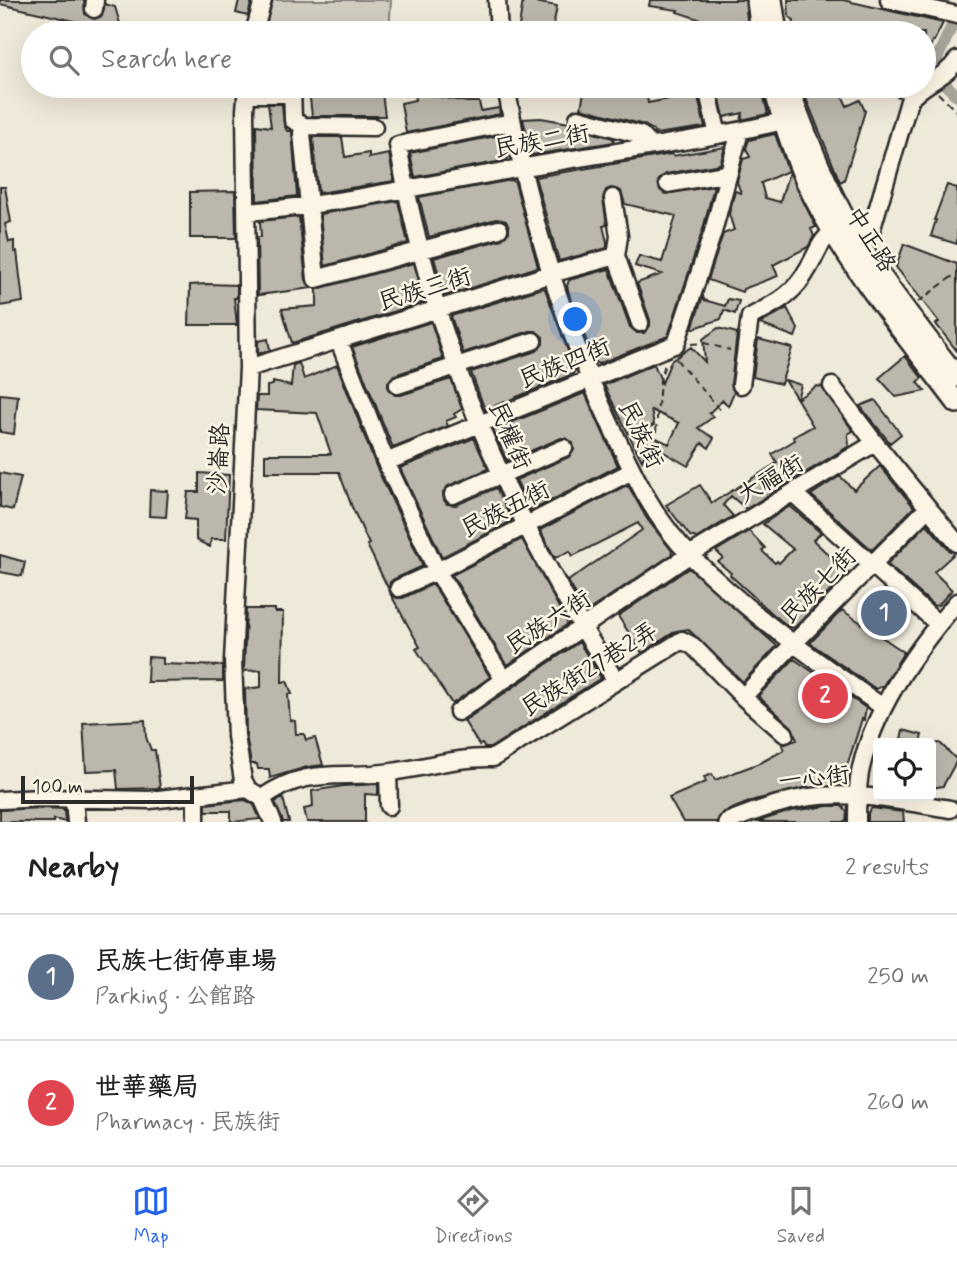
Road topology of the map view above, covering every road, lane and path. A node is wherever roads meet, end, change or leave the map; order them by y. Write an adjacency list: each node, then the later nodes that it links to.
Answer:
1 (263, 0): 7 (street)
2 (497, 0): 8 (street)
3 (757, 0): 9 (main road)
4 (772, 0): 10 (main road)
5 (889, 0): 6 (street)
6 (952, 14)
7 (257, 21)
8 (498, 21)
9 (760, 21)
10 (775, 21)
11 (953, 65): 12 (street)
12 (936, 78)
13 (936, 97): 21 (path)
14 (247, 98): 36 (street, 沙崙路)
15 (292, 98): 25 (street)
16 (508, 98): 24 (street, 民族街)
17 (709, 98): 28 (street)
18 (776, 98): 23 (main road, 中正路)
19 (792, 98): 39 (main road, 中正路)
20 (913, 98): 39 (street)
21 (957, 111)
22 (578, 118): 29 (street)
23 (783, 121): 26 (street, 民族二街); 38 (main road, 中正路)
24 (512, 122): 30 (street, 民族街); 33 (street, 民權街)
25 (374, 127)
26 (740, 131): 28 (street, 民族二街); 31 (street)
27 (302, 133): 35 (street)
28 (718, 135): 29 (street, 民族二街)
29 (651, 146): 30 (street, 民族二街)
30 (521, 168): 33 (street, 民族二街); 43 (street, 民族街)
31 (729, 173): 32 (street); 49 (street)
32 (668, 184)
33 (405, 190): 35 (street, 民族二街); 40 (street, 民權街)
34 (613, 198): 41 (street)
35 (309, 206): 36 (street, 民族二街); 40 (street)
36 (248, 212): 52 (street, 沙崙路)
37 (499, 229): 40 (street)
38 (834, 230): 56 (street); 58 (main road, 中正路)
39 (860, 244): 45 (main road, 中正路)
40 (420, 253): 44 (street, 民權街)
41 (616, 256): 43 (street, 民族三街); 46 (street)
42 (957, 273): 45 (path)
43 (551, 274): 44 (street, 民族三街); 54 (street, 民族街)
44 (437, 311): 47 (street, 民族三街); 51 (street, 民權街)
45 (906, 311): 53 (main road, 中正路)
46 (640, 323)
47 (339, 341): 52 (street, 民族三街); 64 (street)
48 (533, 341): 51 (street)
49 (676, 344): 50 (path); 54 (street, 民族四街)
50 (734, 351)
51 (457, 367): 55 (street); 60 (street, 民權街)
52 (248, 368): 87 (street, 沙崙路)
53 (957, 377)
54 (589, 380): 60 (street, 民族四街); 65 (street, 民族街)
55 (398, 385)
56 (741, 385)
57 (832, 386): 62 (street)
58 (957, 403)
59 (721, 411): 61 (path)
60 (478, 423): 64 (street, 民族四街); 66 (street, 民權街)
61 (656, 432)
62 (875, 443): 67 (street, 大福街); 69 (street)
63 (564, 448): 66 (street)
64 (386, 462): 74 (street, 民族六街)
65 (632, 471): 70 (street, 民族五街); 72 (street, 民族街)
66 (500, 474): 68 (street); 70 (street, 民權街)
67 (793, 493): 72 (street, 大福街); 73 (street)
68 (453, 495)
69 (928, 508): 71 (street); 73 (street, 民族七街)
70 (525, 525): 74 (street, 民族五街); 78 (street, 民權街)
71 (957, 543)
72 (690, 555): 78 (street, 民族六街); 79 (street, 民族街)
73 (872, 566): 77 (street); 79 (street, 民族七街)
74 (437, 571): 75 (street, 民族五街); 80 (street, 民族六街)
75 (399, 587)
76 (957, 602): 77 (street)
77 (938, 624): 83 (street)
78 (582, 629): 80 (street, 民族六街); 81 (street, 民權街)
79 (792, 645): 82 (street, 民族七街); 83 (street, 民族街)
80 (504, 680): 84 (street)
81 (616, 681): 82 (street, 民族街27巷2弄); 86 (street, 民族街27巷2弄)
82 (743, 697): 85 (street, 民族街27巷2弄)
83 (883, 707): 89 (street)
84 (458, 712)
85 (785, 734)
86 (388, 773): 90 (street, 民族街27巷2弄); 93 (street)
87 (248, 789): 88 (street); 90 (street)
88 (196, 795): 92 (street); 96 (street)
89 (857, 796): 94 (street, 一心街); 98 (street, 一心街); 99 (street)
90 (262, 798): 97 (street)
91 (0, 800): 92 (street)
92 (74, 800): 95 (street)
93 (389, 806)
94 (950, 809)
95 (76, 822)
96 (196, 822)
97 (273, 822)
98 (727, 822)
99 (857, 822)

